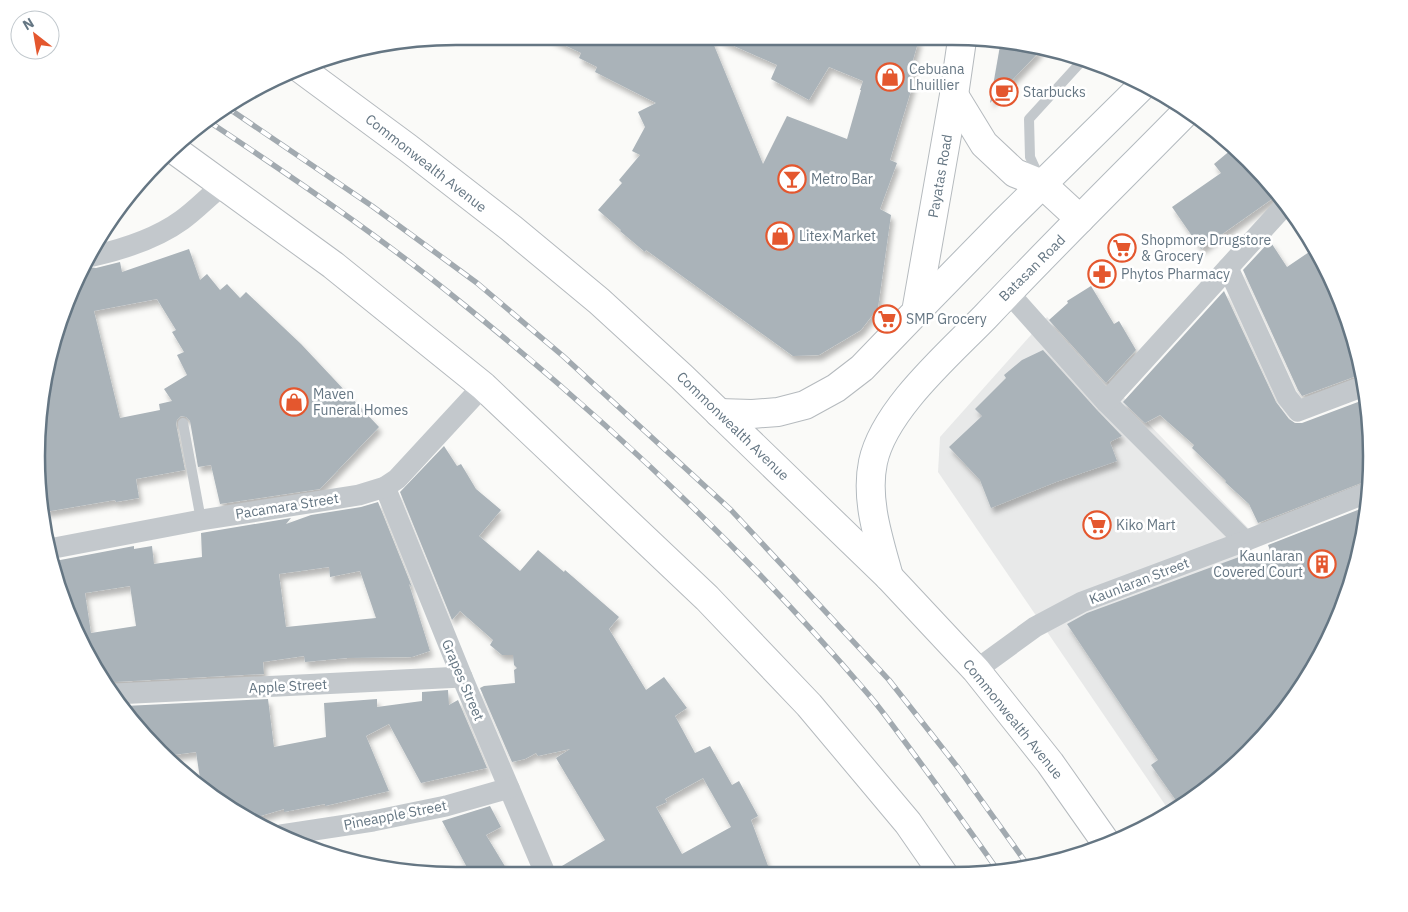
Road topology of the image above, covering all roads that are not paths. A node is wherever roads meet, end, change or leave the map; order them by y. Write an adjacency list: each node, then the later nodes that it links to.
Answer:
1 (961, 45): 5 (main road, Payatas Road)
2 (1078, 65): 8 (lane)
3 (307, 73): 19 (main road, Commonwealth Avenue)
4 (1138, 89): 8 (main road)
5 (954, 94): 8 (main road); 15 (main road, Payatas Road)
6 (1182, 116): 11 (main road, Batasan Road)
7 (179, 153): 9 (main road)
8 (1042, 184): 11 (main road); 15 (main road)
9 (223, 185): 12 (street); 16 (main road)
10 (1281, 210): 13 (street)
11 (1080, 219): 14 (main road, Batasan Road)
12 (97, 255)
13 (1228, 268): 17 (street); 18 (street)
14 (1008, 292): 18 (street); 26 (main road, Batasan Road)
15 (916, 312): 19 (main road)
16 (483, 386): 21 (street, Pacamara Street); 34 (main road)
17 (1357, 389)
18 (1106, 402): 24 (street)
19 (719, 413): 26 (main road, Commonwealth Avenue)
20 (183, 423): 23 (lane)
21 (385, 487): 23 (street, Pacamara Street); 28 (street, Grapes Street)
22 (1361, 495): 24 (street, Kaunlaran Street)
23 (201, 520): 25 (street, Pacamara Street)
24 (1245, 541): 27 (street, Kaunlaran Street)
25 (56, 548)
26 (889, 577): 27 (main road, Commonwealth Avenue)
27 (976, 670): 32 (main road, Commonwealth Avenue)
28 (462, 677): 29 (street, Apple Street); 30 (street, Grapes Street)
29 (121, 694)
30 (509, 788): 31 (street, Pineapple Street); 33 (street, Grapes Street)
31 (293, 833)
32 (1103, 838)
33 (542, 867)
34 (938, 867)

